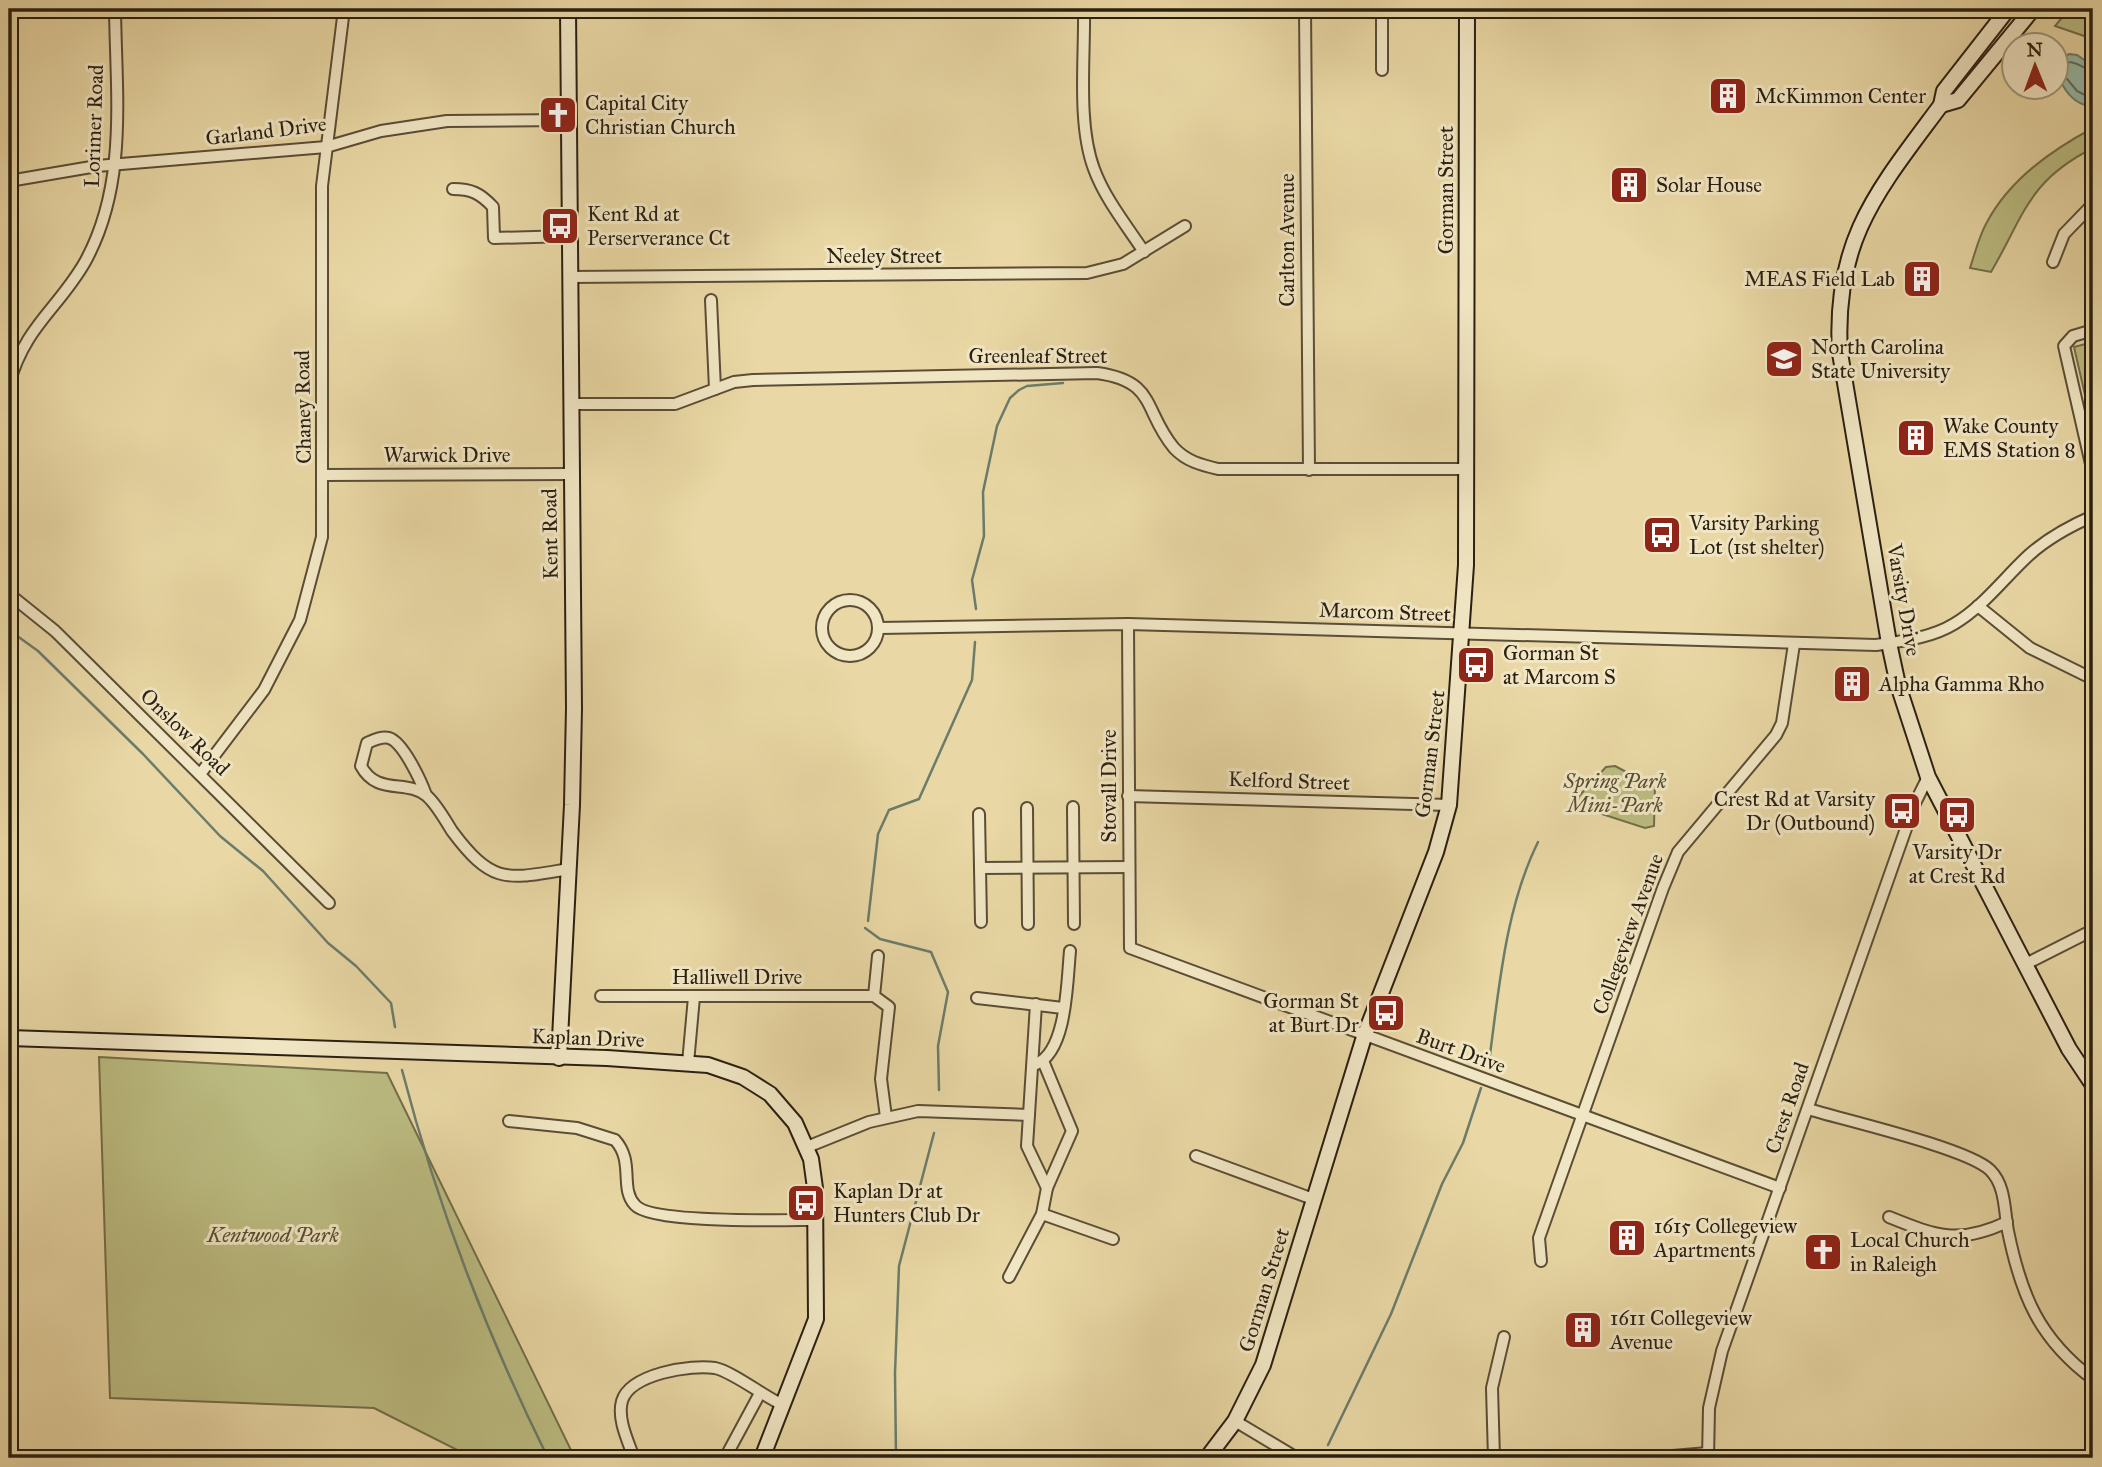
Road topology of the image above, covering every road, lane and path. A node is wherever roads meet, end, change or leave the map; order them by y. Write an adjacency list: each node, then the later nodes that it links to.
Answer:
1 (115, 9): 14 (street, Lorimer Road)
2 (344, 9): 13 (street, Chaney Road)
3 (568, 9): 12 (street, Kent Road)
4 (1084, 9): 20 (street)
5 (1306, 9): 29 (street, Carlton Avenue)
6 (1382, 9): 10 (street)
7 (1467, 9): 28 (street, Gorman Street)
8 (2008, 9): 11 (street, Varsity Drive)
9 (2033, 9): 11 (street, Varsity Drive)
10 (1382, 70)
11 (1941, 105): 39 (street, Varsity Drive)
12 (568, 120): 13 (street, Garland Drive); 19 (street, Kent Road)
13 (326, 146): 14 (street, Garland Drive); 32 (street, Chaney Road)
14 (116, 166): 15 (street, Garland Drive); 25 (street, Lorimer Road)
15 (9, 181)
16 (453, 189): 19 (street)
17 (2093, 204): 21 (street)
18 (1185, 226): 20 (street, Neeley Street)
19 (570, 236): 22 (street, Kent Road)
20 (1144, 253): 22 (street, Neeley Street)
21 (2053, 262)
22 (570, 277): 27 (street, Kent Road)
23 (711, 300): 26 (street)
24 (2093, 330): 30 (street)
25 (9, 384)
26 (715, 389): 27 (street, Greenleaf Street); 29 (street, Greenleaf Street)
27 (571, 404): 31 (street, Kent Road)
28 (1466, 469): 29 (street, Greenleaf Street); 38 (street, Gorman Street)
29 (1309, 470)
30 (2093, 472)
31 (571, 474): 32 (street, Warwick Drive); 54 (street, Kent Road)
32 (323, 475): 42 (street, Chaney Road)
33 (2093, 516): 35 (street, Marcom Street)
34 (9, 594): 42 (street, Onslow Road)
35 (1978, 606): 39 (street, Marcom Street); 41 (street)
36 (1128, 624): 37 (street, Marcom Street); 38 (street, Marcom Street); 45 (street, Stovall Drive)
37 (879, 628): 37 (street)
38 (1464, 634): 40 (street, Marcom Street); 46 (street, Gorman Street)
39 (1889, 643): 40 (street, Marcom Street); 43 (street, Varsity Drive)
40 (1794, 644): 79 (street, Collegeview Avenue)
41 (2093, 679)
42 (201, 774): 55 (street, Onslow Road)
43 (1928, 777): 63 (street, Varsity Drive); 77 (street, Crest Road)
44 (426, 794): 44 (street); 54 (street)
45 (1128, 796): 46 (street, Kelford Street); 50 (street, Stovall Drive)
46 (1449, 805): 70 (street, Gorman Street)
47 (1073, 807): 53 (street)
48 (1027, 808): 52 (street)
49 (979, 814): 51 (street)
50 (1129, 867): 53 (street); 60 (street, Stovall Drive)
51 (980, 868): 52 (street); 56 (street)
52 (1028, 868): 53 (street); 57 (street)
53 (1074, 868): 58 (street)
54 (569, 869): 72 (street, Kent Road)
55 (329, 903)
56 (981, 922)
57 (1028, 924)
58 (1074, 924)
59 (2093, 930): 63 (street)
60 (1130, 948): 70 (street, Burt Drive)
61 (1070, 951): 69 (street)
62 (878, 956): 65 (street)
63 (2024, 965): 76 (street, Varsity Drive)
64 (601, 996): 66 (street, Halliwell Drive)
65 (874, 996): 66 (street, Halliwell Drive); 80 (street)
66 (694, 997): 74 (street)
67 (977, 998): 68 (street)
68 (1036, 1004): 69 (street); 75 (street)
69 (1063, 1008): 73 (street)
70 (1364, 1037): 79 (street, Burt Drive); 86 (street, Gorman Street)
71 (9, 1038): 72 (street, Kaplan Drive)
72 (559, 1058): 74 (street, Kaplan Drive)
73 (1043, 1061): 75 (street); 84 (street)
74 (688, 1063): 82 (street, Kaplan Drive)
75 (1030, 1066): 78 (street)
76 (2093, 1085)
77 (1808, 1109): 85 (street, Crest Road); 90 (street)
78 (1028, 1115): 80 (street); 84 (street)
79 (1583, 1116): 85 (street, Burt Drive); 92 (street, Collegeview Avenue)
80 (886, 1117): 82 (street)
81 (509, 1121): 89 (street)
82 (807, 1147): 89 (street, Kaplan Drive)
83 (1196, 1156): 86 (street)
84 (1047, 1188): 87 (street)
85 (1780, 1188): 99 (street, Crest Road)
86 (1313, 1199): 98 (street, Gorman Street)
87 (1042, 1214): 91 (street); 93 (street)
88 (1889, 1217): 90 (street)
89 (816, 1220): 97 (street, Kaplan Drive)
90 (2007, 1222): 95 (street)
91 (1113, 1239)
92 (1541, 1261)
93 (1009, 1277)
94 (1504, 1337): 105 (street)
95 (2093, 1379)
96 (759, 1395): 97 (street); 100 (street); 101 (street)
97 (781, 1404): 102 (street, Kaplan Drive)
98 (1235, 1421): 103 (street, Gorman Street); 104 (street)
99 (1708, 1456): 106 (street)
100 (634, 1458)
101 (725, 1458)
102 (762, 1458)
103 (1207, 1458)
104 (1297, 1458)
105 (1494, 1458)
106 (1649, 1458)

